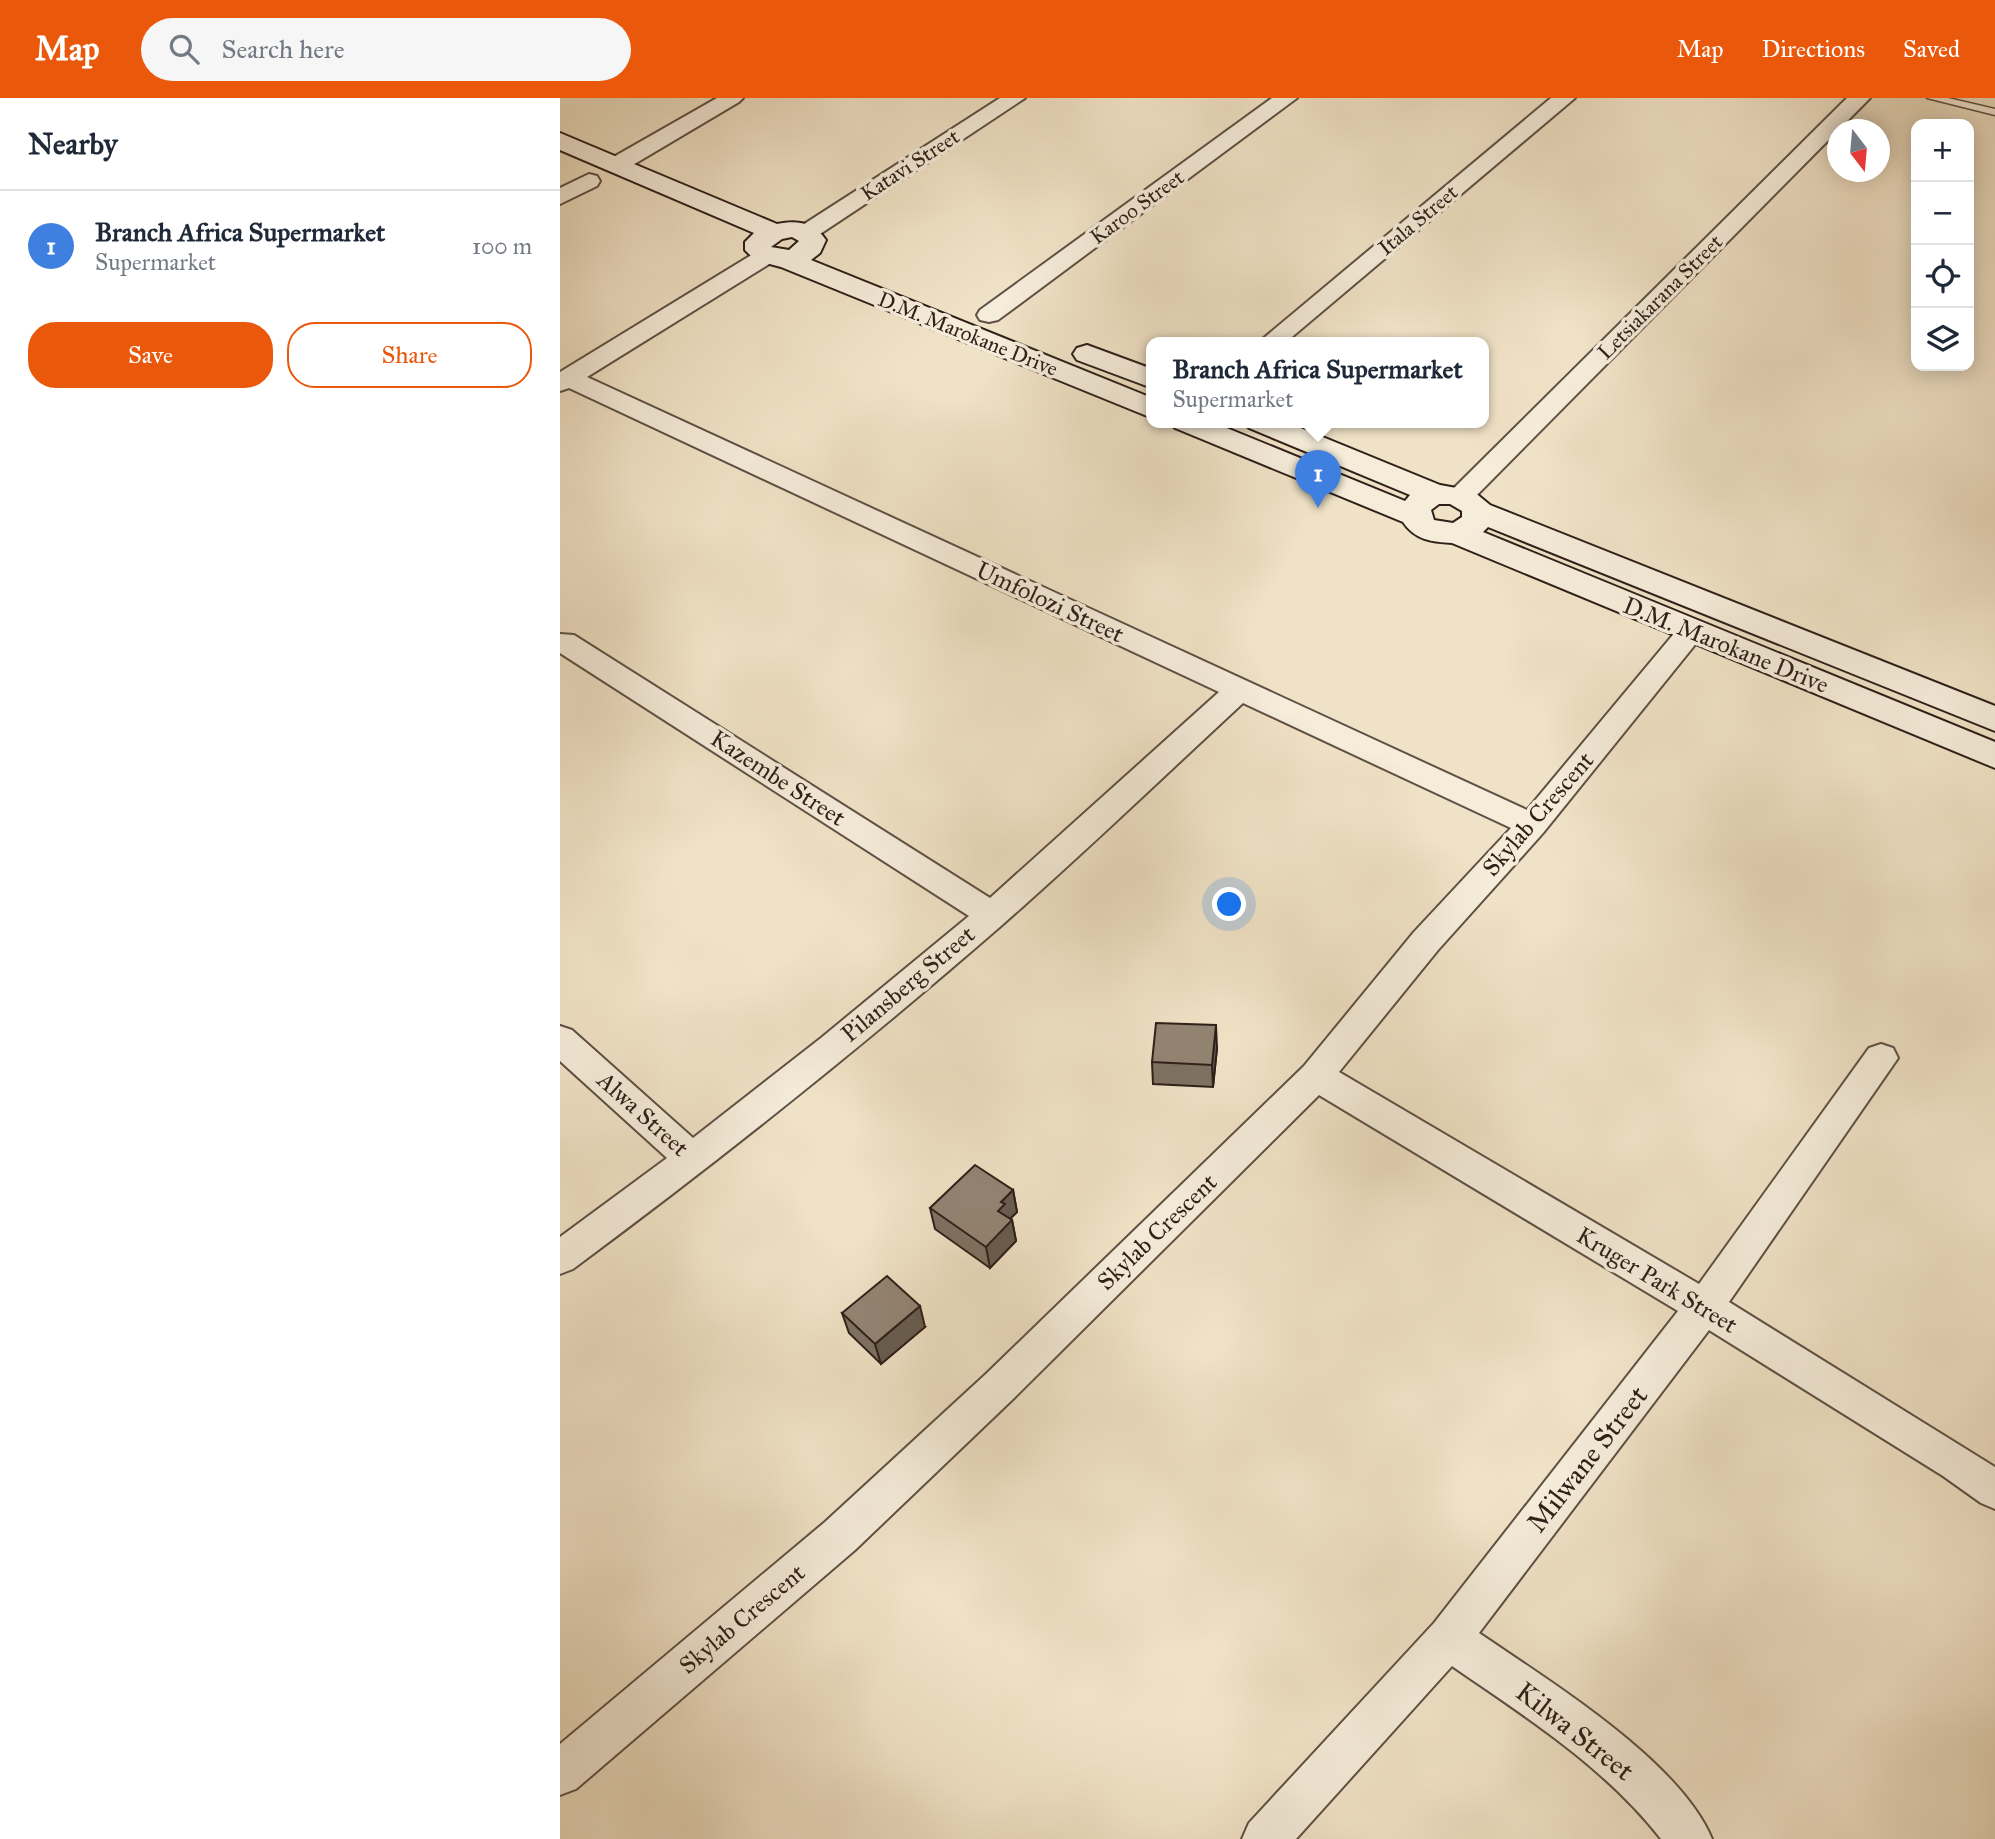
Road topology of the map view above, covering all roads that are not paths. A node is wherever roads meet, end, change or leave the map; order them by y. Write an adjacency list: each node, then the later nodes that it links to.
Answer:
1 (732, 98): 9 (street)
2 (1014, 98): 13 (street, Katavi Street)
3 (1286, 98): 15 (street, Karoo Street)
4 (1564, 98): 16 (street, Itala Street)
5 (1859, 98): 22 (street, Letsiakarana Street)
6 (1933, 98): 7 (lane)
7 (1995, 112)
8 (560, 141): 9 (main road, D.M. Marokane Drive)
9 (618, 164): 14 (main road, D.M. Marokane Drive)
10 (560, 169): 11 (main road, D.M. Marokane Drive)
11 (589, 181): 12 (street); 14 (main road, D.M. Marokane Drive)
12 (560, 197)
13 (809, 237): 14 (main road, D.M. Marokane Drive); 15 (main road, D.M. Marokane Drive)
14 (771, 249): 18 (street); 19 (main road, D.M. Marokane Drive)
15 (989, 315): 17 (main road, D.M. Marokane Drive)
16 (1277, 337)
17 (1146, 377)
18 (564, 380): 25 (street, Umfolozi Street)
19 (1146, 406)
20 (1203, 428): 22 (main road, D.M. Marokane Drive)
21 (1272, 428): 22 (main road, D.M. Marokane Drive)
22 (1449, 510): 23 (main road, D.M. Marokane Drive); 26 (main road, D.M. Marokane Drive)
23 (1692, 631): 27 (main road, D.M. Marokane Drive); 28 (street, Skylab Crescent)
24 (564, 642): 29 (street, Kazembe Street)
25 (1239, 690): 28 (street, Umfolozi Street); 29 (street, Pilansberg Street)
26 (1995, 719)
27 (1995, 756)
28 (1532, 825): 32 (street, Skylab Crescent)
29 (992, 915): 33 (street, Pilansberg Street)
30 (560, 1040): 33 (street, Alwa Street)
31 (1881, 1058): 35 (street, Milwane Street)
32 (1316, 1076): 35 (street, Kruger Park Street); 38 (street, Skylab Crescent)
33 (694, 1160): 34 (street, Pilansberg Street)
34 (560, 1258)
35 (1704, 1307): 36 (street, Kruger Park Street); 37 (street, Milwane Street)
36 (1995, 1490)
37 (1448, 1638): 39 (street, Milwane Street); 40 (street, Kilwa Street)
38 (560, 1773)
39 (1265, 1839)
40 (1689, 1839)

